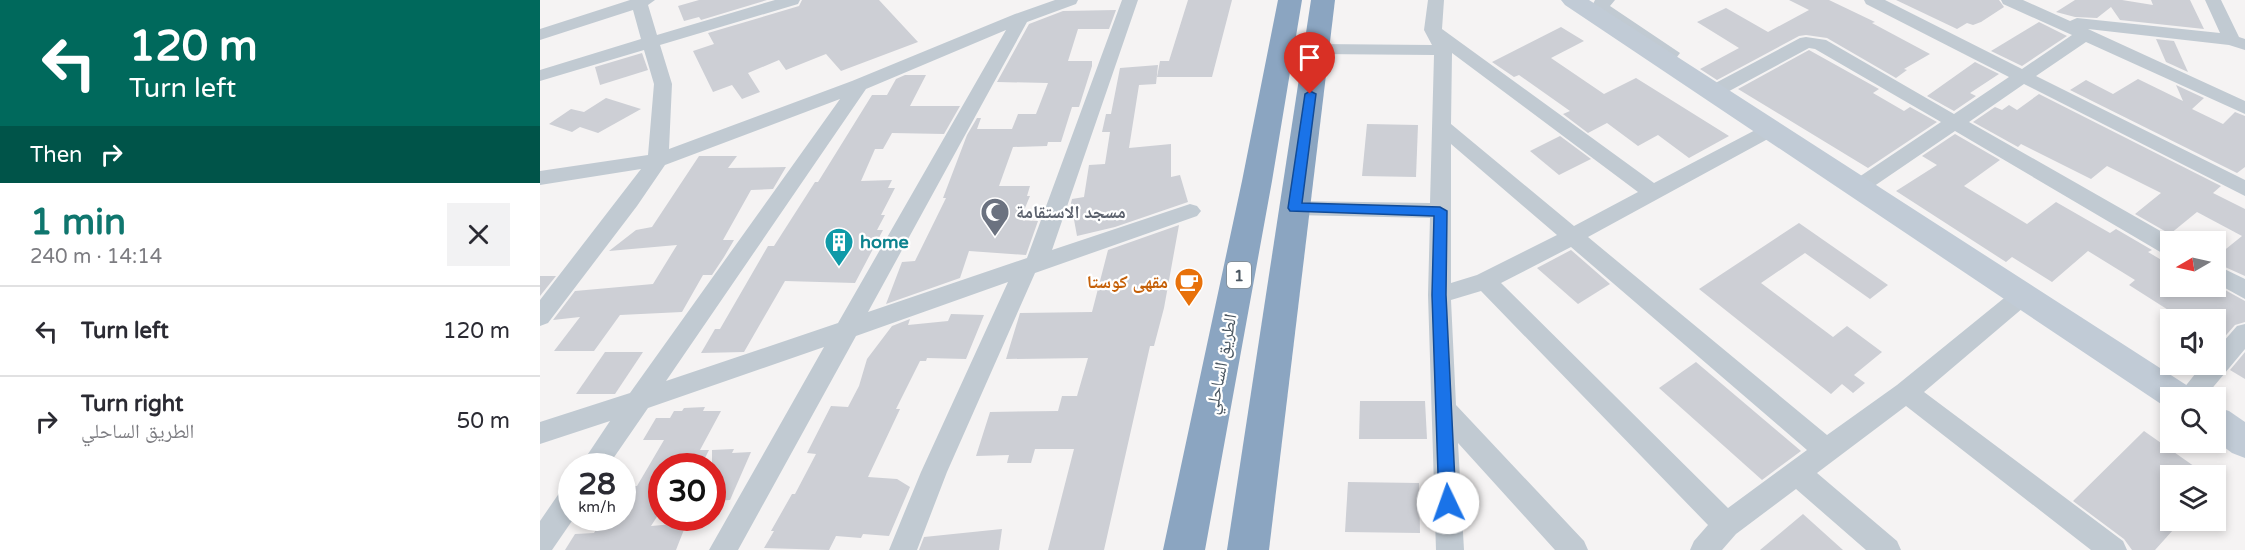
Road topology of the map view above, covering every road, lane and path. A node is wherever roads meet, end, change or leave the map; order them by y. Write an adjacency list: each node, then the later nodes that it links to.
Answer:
1 (792, 0): 18 (street)
2 (1070, 0): 13 (street)
3 (1130, 0): 40 (street)
4 (1290, 0): 65 (highway, الطريق الساحلي / 1)
5 (1436, 0): 15 (street)
6 (1573, 0): 25 (street)
7 (1607, 0): 25 (street)
8 (1872, 0): 23 (street)
9 (2009, 0): 14 (street)
10 (2213, 0): 19 (street)
11 (641, 1): 16 (street); 18 (street)
12 (1323, 3): 20 (highway)
13 (1021, 18): 24 (street); 47 (street)
14 (2055, 20): 17 (street); 19 (street)
15 (1433, 30): 21 (street); 34 (street)
16 (540, 34)
17 (2086, 34): 23 (street); 26 (street)
18 (651, 42): 22 (street); 30 (street)
19 (2239, 43)
20 (1317, 49): 21 (street); 35 (highway)
21 (1443, 50): 28 (street)
22 (540, 76)
23 (2023, 76): 27 (street); 33 (street)
24 (859, 85): 30 (street); 52 (street)
25 (1718, 90): 27 (street); 29 (street)
26 (2245, 108)
27 (1955, 124): 32 (street); 39 (street)
28 (1442, 126): 37 (street); 38 (street)
29 (1770, 130): 32 (street); 34 (street)
30 (658, 160): 31 (street); 46 (street)
31 (540, 178)
32 (1857, 188): 45 (street)
33 (2245, 189)
34 (1652, 192): 38 (street)
35 (1295, 208): 37 (street); 66 (highway)
36 (1190, 211): 40 (street)
37 (1440, 211): 44 (street)
38 (1573, 236): 42 (street); 57 (street)
39 (2160, 241)
40 (1032, 264): 47 (street); 64 (street)
41 (2226, 279): 43 (street)
42 (1485, 280): 44 (street); 61 (street)
43 (2245, 290)
44 (1439, 295): 53 (street)
45 (2022, 296): 49 (street); 51 (street)
46 (540, 317)
47 (847, 329): 52 (street); 63 (street)
48 (2245, 333): 50 (street)
49 (2162, 387)
50 (2198, 387)
51 (1906, 392): 57 (street); 71 (street)
52 (638, 401): 55 (street); 58 (street)
53 (1443, 408): 67 (street); 68 (street)
54 (2226, 429): 56 (street)
55 (540, 433)
56 (2245, 442)
57 (1827, 451): 59 (street)
58 (602, 453)
59 (1798, 474): 61 (street); 70 (street)
60 (558, 518): 62 (street)
61 (1726, 525): 69 (street)
62 (540, 544)
63 (723, 550)
64 (903, 550)
65 (1184, 550)
66 (1248, 550)
67 (1450, 550)
68 (1574, 550)
69 (1704, 550)
70 (1887, 550)
71 (2113, 550)

